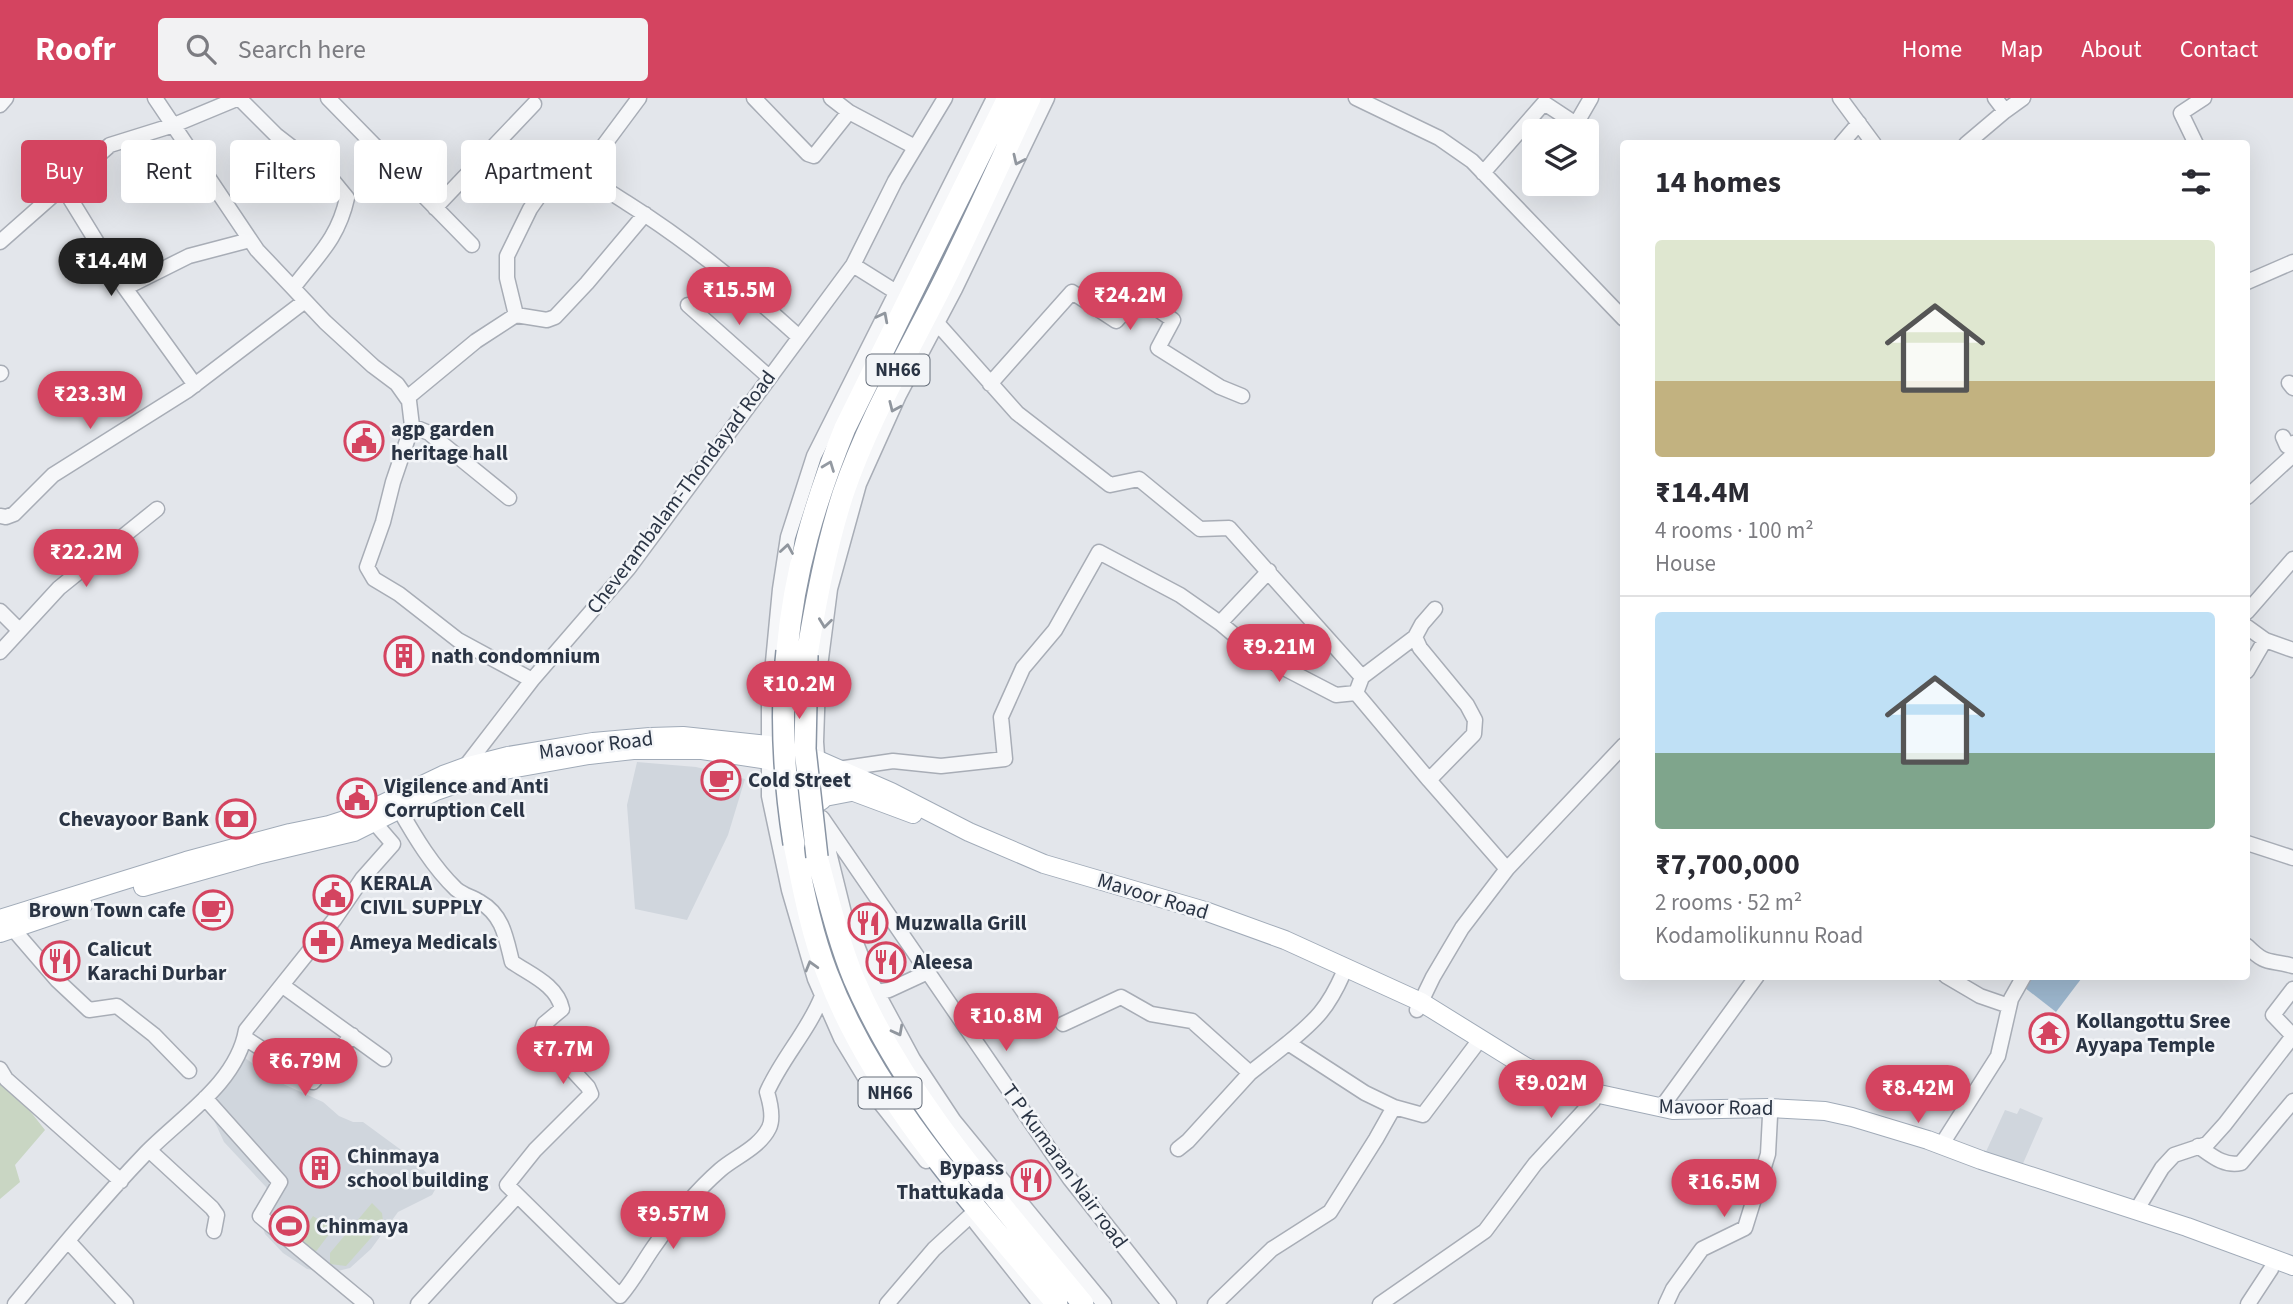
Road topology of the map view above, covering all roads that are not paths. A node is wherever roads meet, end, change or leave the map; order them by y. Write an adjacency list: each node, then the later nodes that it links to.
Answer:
1 (5, 98): 21 (street)
2 (155, 98): 25 (street)
3 (239, 98): 25 (street); 49 (street)
4 (328, 98): 40 (street)
5 (639, 98): 26 (street)
6 (754, 98): 23 (street)
7 (831, 98): 23 (street)
8 (945, 98): 32 (street, Cheverambalam-Thondayad Road)
9 (994, 98): 34 (street)
10 (1008, 98): 34 (highway, NH66)
11 (1030, 98): 35 (highway, NH66)
12 (1047, 98): 35 (street, one-way to 35)
13 (1356, 98): 33 (street)
14 (1591, 98): 19 (street)
15 (1840, 98): 24 (street)
16 (1995, 98): 22 (street)
17 (2023, 98): 22 (street)
18 (2204, 98): 30 (street)
19 (1541, 100): 33 (street)
20 (534, 104): 40 (street)
21 (0, 105)
22 (2005, 111): 29 (street)
23 (849, 112): 32 (street)
24 (1859, 123): 27 (street); 28 (street)
25 (174, 125): 31 (street); 42 (street)
26 (608, 140)
27 (1844, 140)
28 (1871, 140)
29 (1971, 140)
30 (2194, 140)
31 (107, 148)
32 (915, 148): 46 (street, Cheverambalam-Thondayad Road)
33 (1483, 173): 54 (street)
34 (961, 178): 35 (highway); 50 (street); 80 (highway, NH66, one-way to 34)
35 (993, 194): 55 (street); 80 (highway, NH66)
36 (616, 197): 41 (street)
37 (45, 203): 43 (street)
38 (73, 203): 48 (street)
39 (534, 203): 53 (street)
40 (435, 208): 44 (street)
41 (645, 214): 53 (street); 56 (street)
42 (250, 240): 48 (street); 49 (street)
43 (0, 242)
44 (472, 245)
45 (2293, 262): 47 (street)
46 (853, 265): 50 (street); 56 (street, Cheverambalam-Thondayad Road)
47 (2250, 281)
48 (125, 288): 59 (street)
49 (293, 288): 51 (street)
50 (896, 292): 86 (street, one-way to 50)
51 (305, 302): 59 (street); 61 (street)
52 (688, 305): 57 (street)
53 (516, 315): 61 (street)
54 (1620, 315)
55 (937, 323): 58 (street); 87 (street, one-way to 87)
56 (798, 336): 57 (street, Cheverambalam-Thondayad Road)
57 (769, 377): 83 (street, Cheverambalam-Thondayad Road)
58 (990, 384): 60 (street); 69 (street)
59 (195, 385): 67 (street)
60 (1242, 396)
61 (407, 398): 62 (street)
62 (412, 426): 65 (street); 83 (street)
63 (2293, 455): 64 (street)
64 (2250, 494)
65 (509, 498)
66 (157, 509): 75 (street)
67 (0, 516)
68 (2293, 559): 71 (street)
69 (1269, 571): 73 (street); 82 (street)
70 (1435, 609): 76 (street)
71 (2250, 609)
72 (0, 611): 75 (street)
73 (1220, 622): 84 (street); 88 (street)
74 (2250, 629): 77 (street)
75 (19, 630): 79 (street)
76 (1415, 637): 82 (street); 91 (street)
77 (2265, 640): 78 (street); 81 (street)
78 (2293, 650)
79 (0, 652)
80 (797, 653): 148 (highway, NH66, bridge); 149 (highway, NH66, bridge)
81 (2250, 666)
82 (1362, 677): 84 (street)
83 (532, 680): 89 (street, Cheverambalam-Thondayad Road)
84 (1356, 692): 91 (street)
85 (1620, 749): 98 (street)
86 (768, 753): 87 (main road, Mavoor Road); 89 (main road, Mavoor Road); 90 (main road, Mavoor Road); 110 (street, one-way to 86)
87 (818, 760): 88 (main road, Mavoor Road); 90 (street)
88 (836, 769): 111 (main road, Mavoor Road)
89 (467, 773): 93 (main road, Mavoor Road); 99 (main road, Mavoor Road)
90 (819, 779): 92 (main road, Mavoor Road); 94 (street)
91 (1429, 780): 98 (street)
92 (850, 792): 94 (main road); 103 (main road, Mavoor Road)
93 (399, 809): 95 (main road, Mavoor Road); 133 (street)
94 (822, 809): 102 (street, T P Kumaran Nair road); 109 (street)
95 (374, 821): 99 (main road, Mavoor Road); 107 (street)
96 (2250, 844): 97 (street)
97 (2293, 858)
98 (1507, 869): 111 (street)
99 (4, 927): 120 (street)
100 (2250, 949): 101 (street)
101 (2293, 966)
102 (928, 972): 109 (street); 151 (street, T P Kumaran Nair road)
103 (1343, 974): 111 (main road, Mavoor Road); 116 (street)
104 (1754, 980): 126 (street)
105 (1953, 980): 112 (street)
106 (2022, 980): 112 (street)
107 (283, 986): 114 (street); 115 (street)
108 (2293, 989): 129 (street)
109 (877, 992): 150 (street, one-way to 150)
110 (822, 996): 135 (street); 141 (street)
111 (1419, 1006): 117 (main road, Mavoor Road); 122 (main road, Mavoor Road)
112 (2009, 1006): 128 (street)
113 (1063, 1024): 121 (street)
114 (352, 1035): 115 (street); 118 (street)
115 (245, 1038): 123 (street)
116 (1288, 1043): 121 (street); 125 (street)
117 (1475, 1046): 122 (main road, Mavoor Road); 125 (street)
118 (384, 1059)
119 (0, 1069): 132 (street)
120 (188, 1071)
121 (1250, 1073): 130 (street)
122 (1595, 1097): 126 (main road, Mavoor Road); 127 (main road, Mavoor Road); 153 (street)
123 (205, 1098): 131 (street); 144 (street)
124 (2293, 1101): 129 (street)
125 (1394, 1107): 152 (street)
126 (1661, 1108): 128 (main road, Mavoor Road)
127 (1770, 1116): 139 (main road, Mavoor Road); 154 (street)
128 (1942, 1144): 134 (main road, Mavoor Road)
129 (2198, 1146): 134 (street)
130 (1178, 1149)
131 (149, 1150): 132 (street); 136 (street)
132 (121, 1181): 137 (street)
133 (517, 1196): 141 (street); 145 (street)
134 (2136, 1210): 138 (main road, Mavoor Road)
135 (970, 1216): 146 (street); 147 (street)
136 (214, 1231)
137 (68, 1241): 142 (street); 143 (street)
138 (2293, 1266)
139 (2271, 1269): 140 (main road, Mavoor Road); 155 (street)
140 (2293, 1277)
141 (624, 1300)
142 (15, 1304)
143 (126, 1304)
144 (366, 1304)
145 (418, 1304)
146 (887, 1304)
147 (1041, 1304)
148 (1057, 1304)
149 (1083, 1304)
150 (1104, 1304)
151 (1168, 1304)
152 (1215, 1304)
153 (1380, 1304)
154 (1666, 1304)
155 (2248, 1304)

